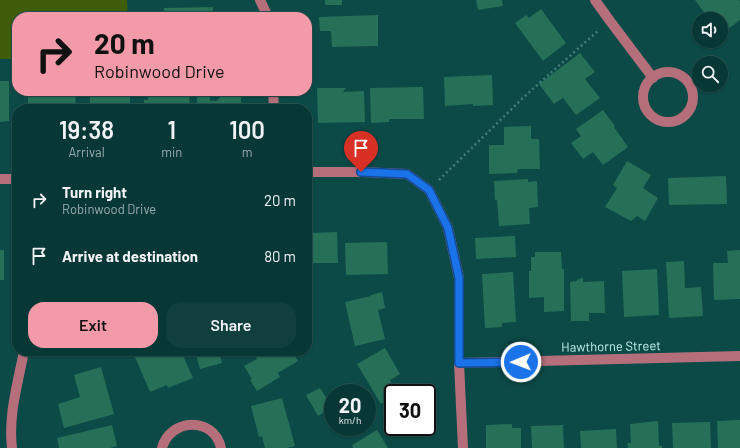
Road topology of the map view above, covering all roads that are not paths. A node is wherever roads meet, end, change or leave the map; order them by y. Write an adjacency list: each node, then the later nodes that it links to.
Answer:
1 (260, 0): 3 (street)
2 (595, 0): 4 (street)
3 (266, 12)
4 (653, 78): 4 (street)
5 (312, 172): 10 (street)
6 (0, 179): 7 (street)
7 (12, 179)
8 (23, 356): 11 (street)
9 (740, 356): 10 (street, Hawthorne Street)
10 (459, 363): 14 (street)
11 (12, 448)
12 (162, 448): 13 (street)
13 (220, 448)
14 (463, 448)

